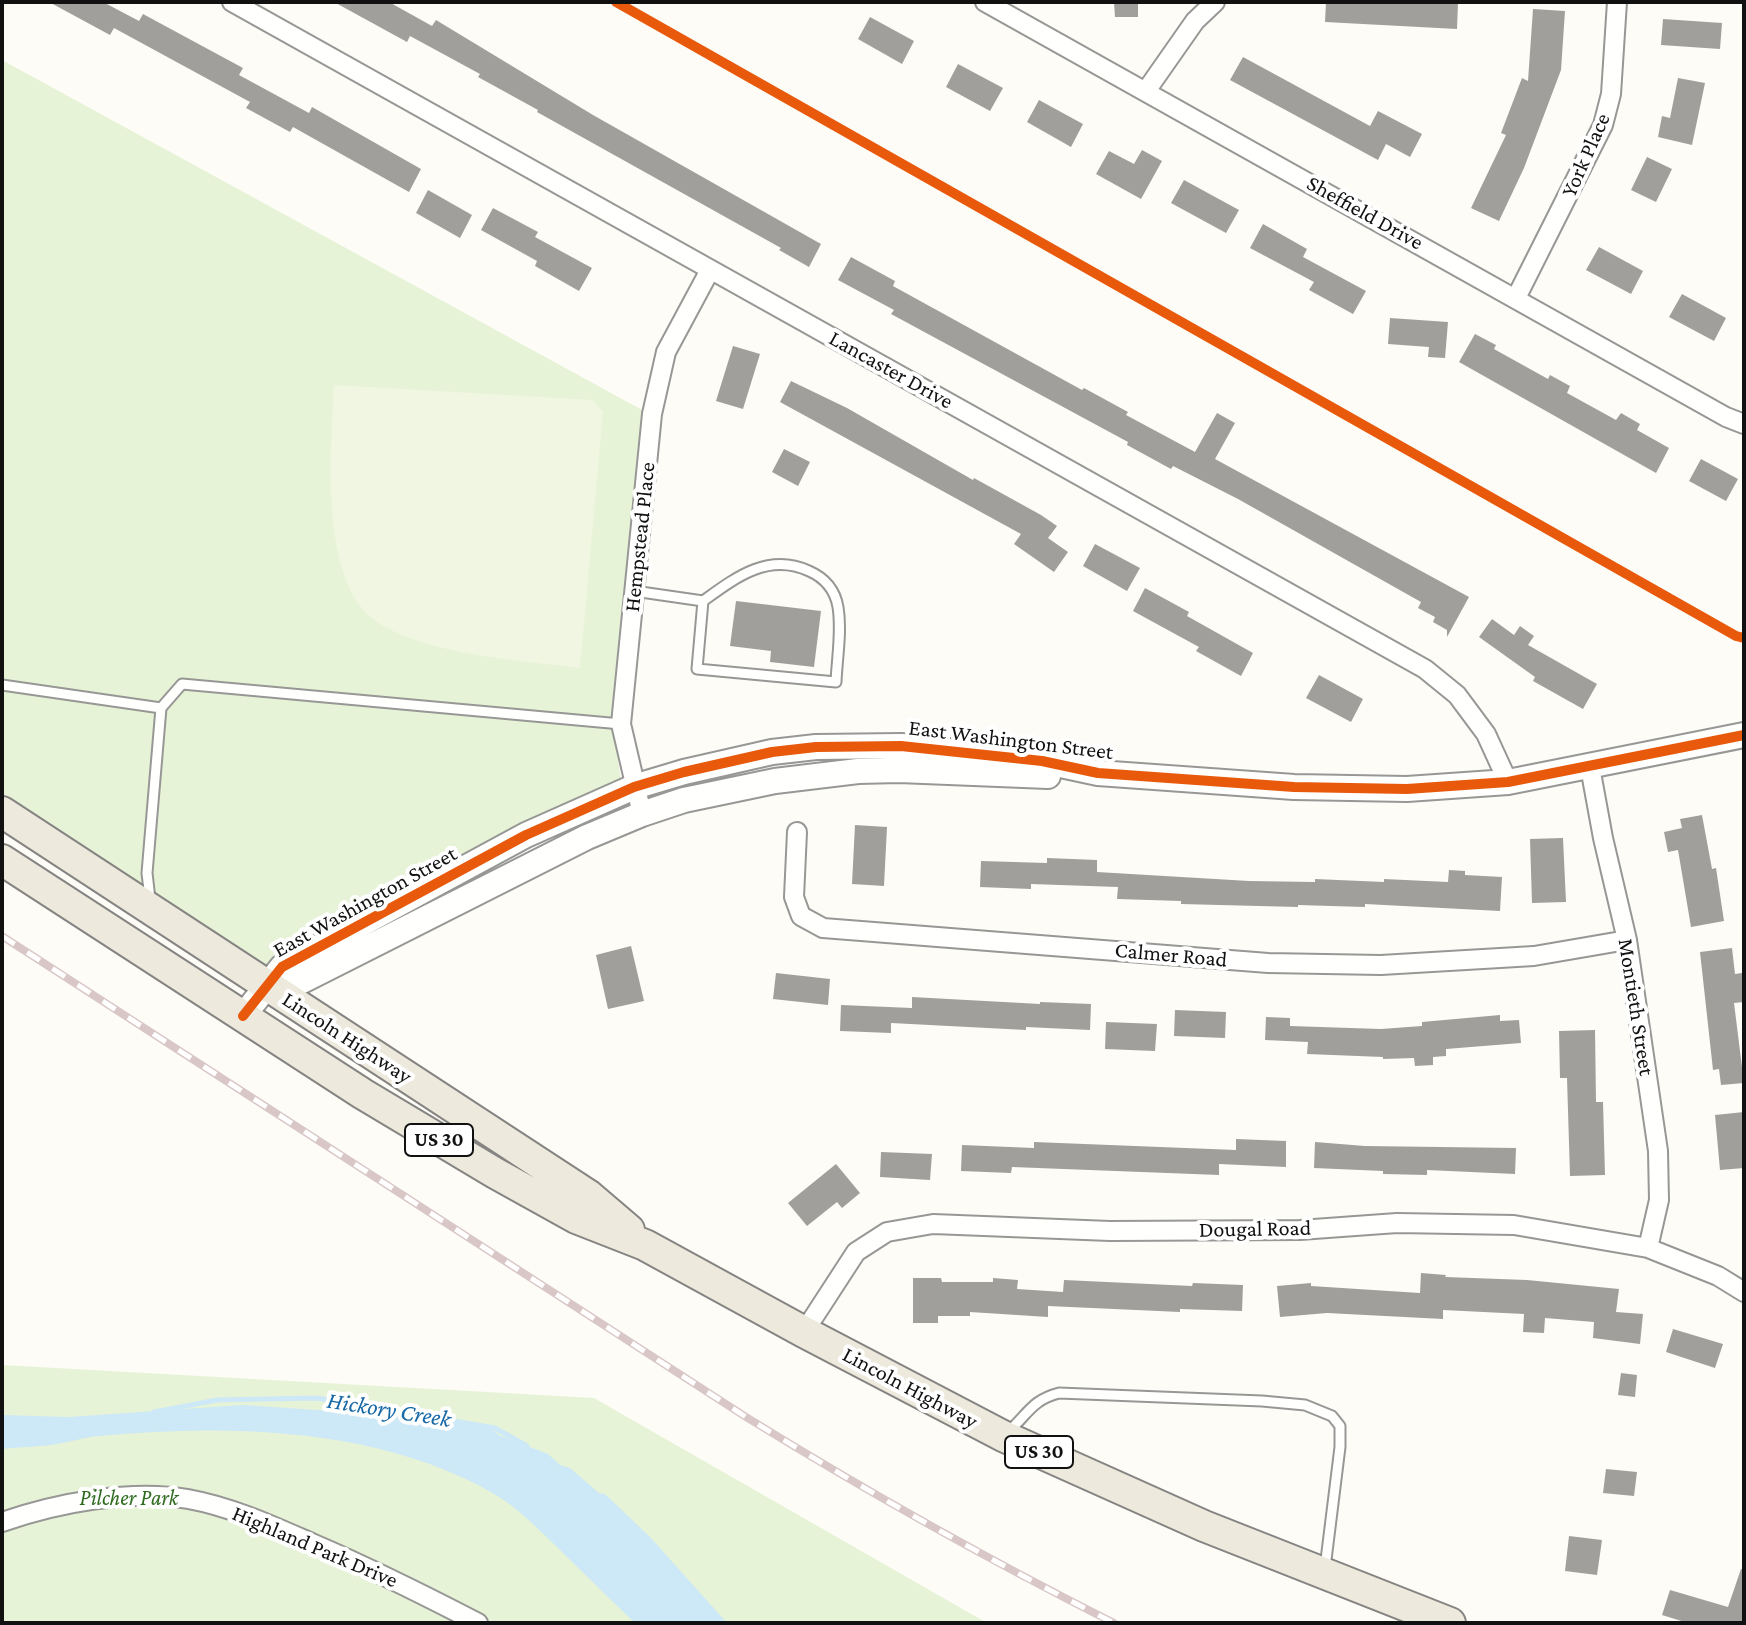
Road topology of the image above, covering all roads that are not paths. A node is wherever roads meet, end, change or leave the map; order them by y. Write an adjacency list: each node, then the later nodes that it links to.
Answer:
1 (232, 2): 6 (street, Lancaster Drive)
2 (985, 2): 5 (street, Sheffield Drive)
3 (1215, 2): 5 (street)
4 (1617, 2): 7 (street, York Place)
5 (1146, 91): 7 (street, Sheffield Drive)
6 (710, 270): 9 (street, Hempstead Place); 17 (street, Lancaster Drive)
7 (1516, 298): 8 (street, Sheffield Drive)
8 (1744, 424)
9 (634, 591): 10 (lane); 13 (street, Hempstead Place)
10 (703, 601): 10 (lane)
11 (2, 685): 12 (lane)
12 (161, 708): 13 (lane); 23 (lane)
13 (621, 724): 18 (street, Hempstead Place)
14 (1744, 735): 15 (street, East Washington Street)
15 (1590, 767): 17 (street, East Washington Street); 24 (street, Montieth Street)
16 (1098, 773): 17 (street, East Washington Street); 18 (street, East Washington Street); 20 (street, East Washington Street)
17 (1508, 782)
18 (634, 787): 20 (street, Hempstead Place); 25 (street, East Washington Street)
19 (2, 812): 23 (main road, Lincoln Highway / US 30)
20 (642, 814): 25 (street, East Washington Street)
21 (797, 832): 24 (street, Calmer Road)
22 (2, 860): 26 (main road, Lincoln Highway / US 30)
23 (150, 907): 25 (main road, Lincoln Highway / US 30)
24 (1627, 940): 28 (street, Montieth Street)
25 (267, 986): 26 (street, East Washington Street); 27 (main road, Lincoln Highway / US 30)
26 (243, 1016): 27 (main road, Lincoln Highway / US 30)
27 (645, 1245): 30 (main road, Lincoln Highway / US 30)
28 (1648, 1248): 29 (street, Dougal Road); 30 (street, Dougal Road)
29 (1744, 1292)
30 (804, 1332): 31 (main road, Lincoln Highway / US 30)
31 (1003, 1436): 33 (main road, Lincoln Highway / US 30); 33 (lane)
32 (2, 1522): 34 (street, Highland Park Drive)
33 (1324, 1573): 35 (main road, Lincoln Highway / US 30)
34 (478, 1623)
35 (1450, 1623)

